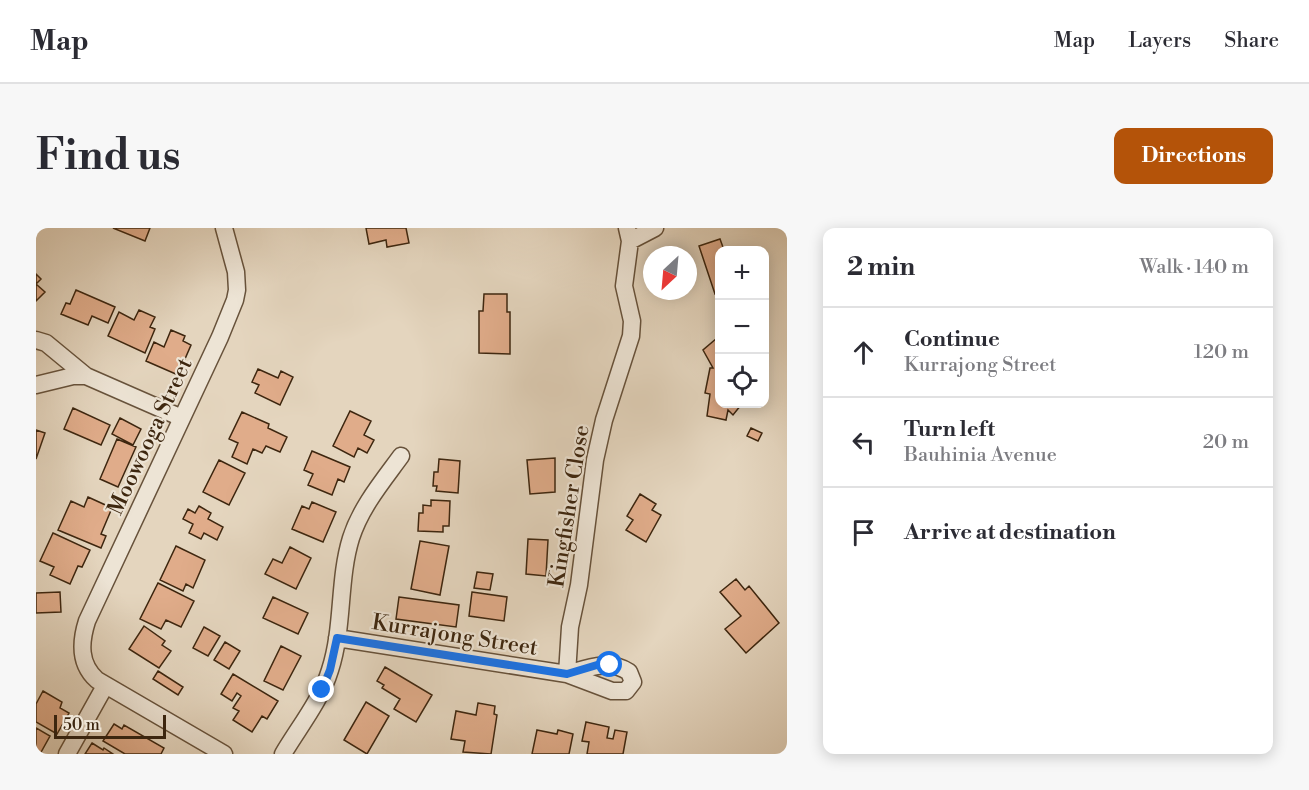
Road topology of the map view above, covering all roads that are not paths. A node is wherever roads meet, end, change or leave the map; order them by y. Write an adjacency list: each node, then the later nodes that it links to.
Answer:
1 (224, 228): 7 (street, Moowooga Street)
2 (655, 228): 3 (street, Kingfisher Close)
3 (628, 235): 10 (street, Kingfisher Close)
4 (36, 340): 5 (street)
5 (86, 376): 6 (street); 7 (street)
6 (36, 385)
7 (182, 418): 11 (street, Moowooga Street)
8 (401, 456): 9 (street)
9 (337, 638): 10 (street, Kurrajong Street); 14 (street)
10 (567, 674)
11 (105, 686): 12 (street); 13 (street)
12 (67, 754)
13 (224, 754)
14 (283, 754)

